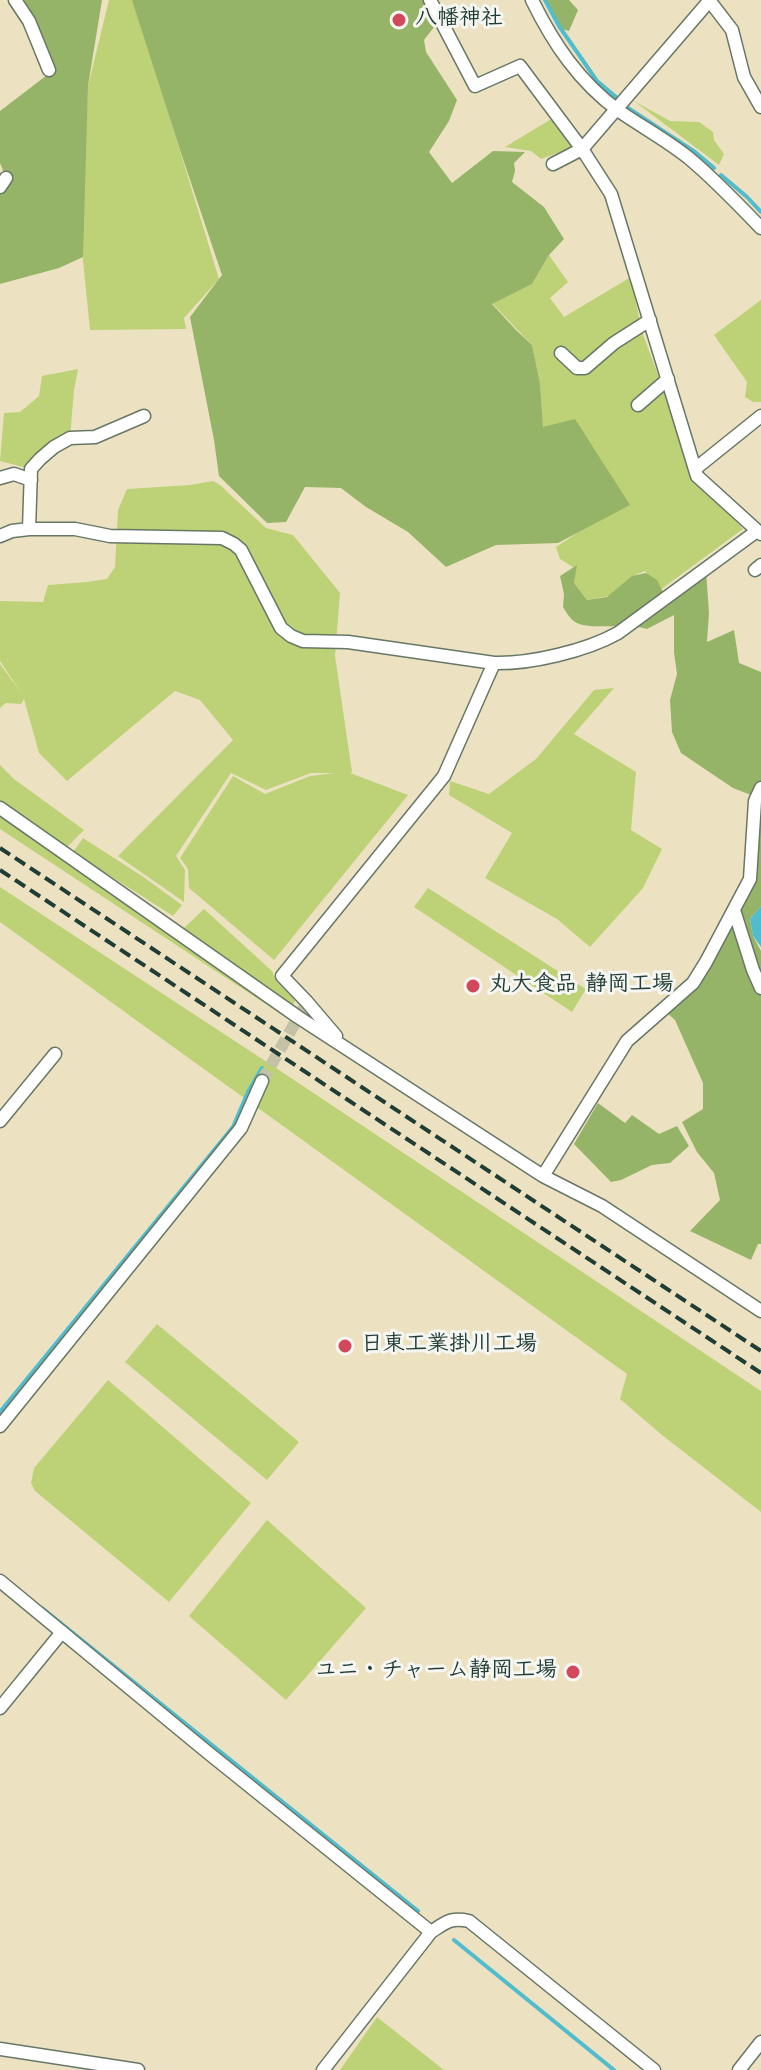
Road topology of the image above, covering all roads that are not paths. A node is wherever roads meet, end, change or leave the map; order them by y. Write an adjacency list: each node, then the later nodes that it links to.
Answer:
1 (15, 0): 5 (street)
2 (430, 0): 8 (street)
3 (532, 0): 7 (street)
4 (710, 0): 6 (street); 7 (street)
5 (49, 70)
6 (761, 107)
7 (616, 109): 8 (street); 10 (street)
8 (582, 149): 9 (street); 11 (street)
9 (553, 164)
10 (761, 228)
11 (650, 320): 12 (street); 13 (street)
12 (561, 353)
13 (668, 379): 14 (street); 17 (street)
14 (638, 405)
15 (144, 416): 19 (street)
16 (759, 421): 17 (street)
17 (695, 469): 21 (street)
18 (0, 478): 19 (street)
19 (31, 480): 20 (street)
20 (29, 529): 22 (street); 23 (street)
21 (759, 533): 23 (street)
22 (0, 536)
23 (494, 663): 28 (street)
24 (761, 788): 26 (street)
25 (0, 808): 28 (street)
26 (734, 910): 27 (street); 32 (street)
27 (761, 988)
28 (346, 1048): 32 (street)
29 (55, 1054): 31 (street)
30 (262, 1081): 34 (street)
31 (0, 1121)
32 (543, 1176): 33 (street)
33 (761, 1311)
34 (0, 1426)
35 (0, 1581): 36 (street)
36 (62, 1632): 37 (street); 38 (street)
37 (0, 1708)
38 (431, 1932): 42 (street); 43 (street)
39 (761, 2042): 44 (street)
40 (0, 2049): 41 (street)
41 (138, 2070)
42 (323, 2070)
43 (654, 2070)
44 (739, 2070)

